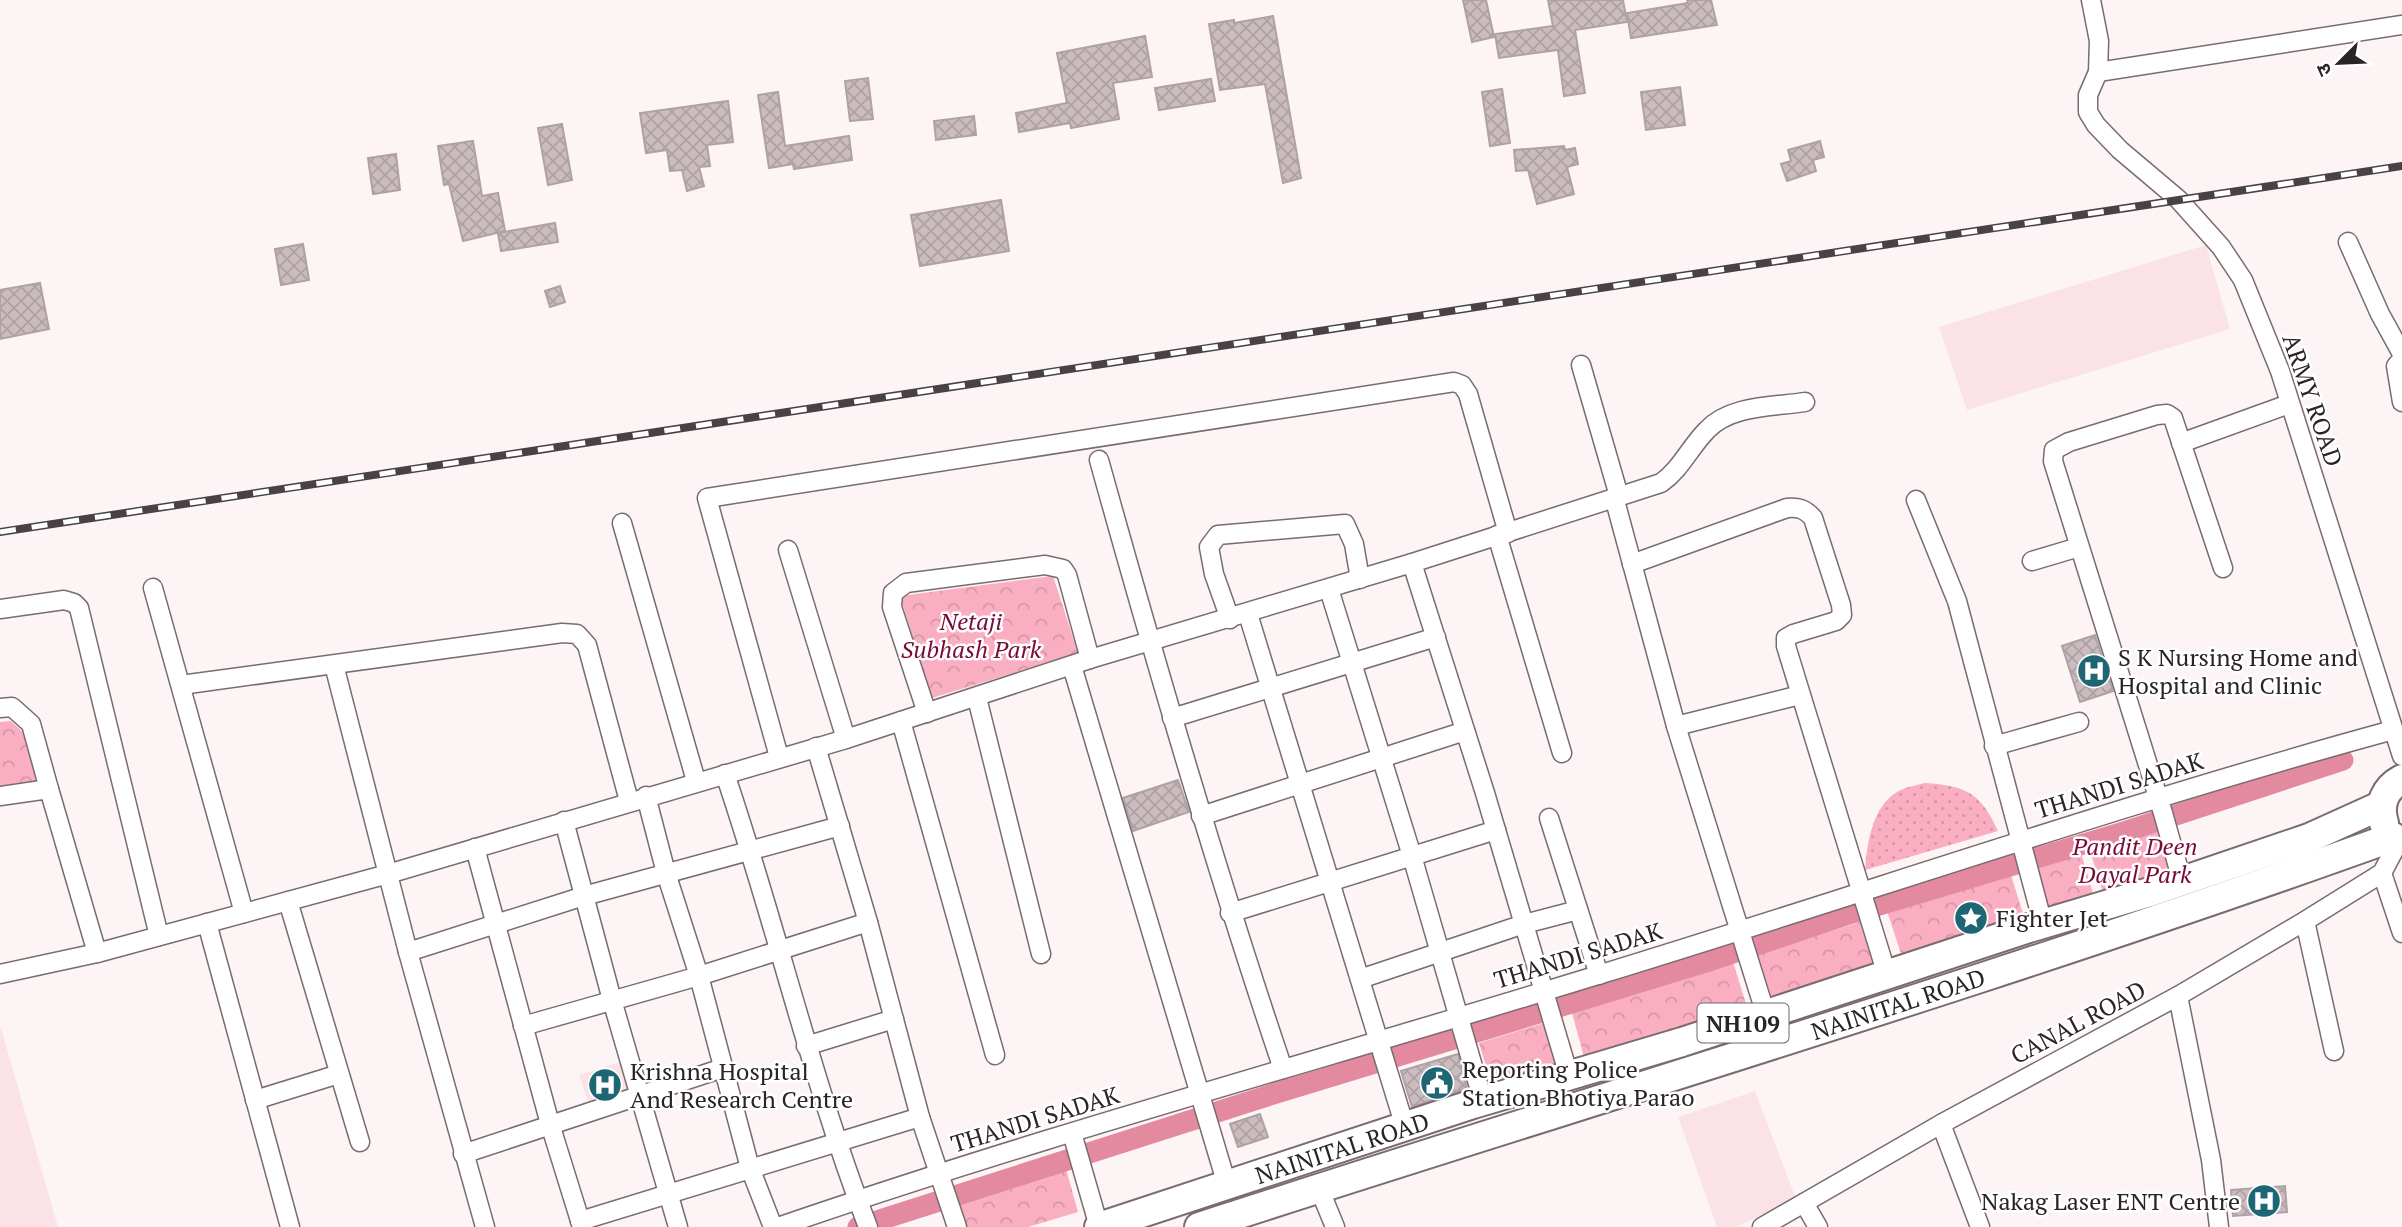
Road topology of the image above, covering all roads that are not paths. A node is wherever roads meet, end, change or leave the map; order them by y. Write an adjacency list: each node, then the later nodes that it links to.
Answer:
1 (2091, 0): 3 (street)
2 (2402, 25): 3 (street)
3 (2098, 72): 9 (street, ARMY ROAD)
4 (2347, 242): 5 (street)
5 (2402, 357): 8 (street)
6 (1581, 365): 12 (street)
7 (1805, 402): 12 (street)
8 (2402, 402)
9 (2289, 404): 10 (street); 44 (street, ARMY ROAD)
10 (2182, 443): 16 (street); 21 (street)
11 (1099, 460): 29 (street)
12 (1616, 496): 15 (street); 20 (street)
13 (1916, 500): 47 (street)
14 (622, 523): 55 (street)
15 (1503, 534): 19 (street); 49 (street); 50 (street)
16 (2079, 547): 18 (street); 61 (street)
17 (788, 550): 46 (street)
18 (2032, 561)
19 (1412, 563): 22 (street); 28 (street)
20 (1632, 564): 36 (street); 43 (street)
21 (2223, 568)
22 (1360, 579): 24 (street); 27 (street)
23 (153, 588): 34 (street)
24 (1329, 589): 26 (street); 31 (street)
25 (0, 609): 90 (street)
26 (1248, 614): 27 (street); 35 (street)
27 (1230, 619): 29 (street)
28 (1436, 637): 31 (street); 45 (street)
29 (1149, 642): 30 (street); 40 (street)
30 (1090, 659): 33 (street); 39 (street)
31 (1353, 663): 35 (street); 52 (street)
32 (334, 665): 34 (street); 59 (street); 74 (street)
33 (1072, 666): 37 (street); 121 (street)
34 (181, 685): 81 (street)
35 (1270, 687): 40 (street); 56 (street)
36 (1800, 695): 43 (street); 77 (street)
37 (976, 698): 39 (street); 96 (street)
38 (0, 708): 57 (street)
39 (927, 713): 41 (street)
40 (1172, 718): 62 (street)
41 (901, 721): 46 (street); 113 (street)
42 (2079, 722): 47 (street)
43 (1676, 726): 91 (street)
44 (2393, 730): 51 (street, ARMY ROAD); 61 (street, THANDI SADAK)
45 (1465, 731): 52 (street); 66 (street)
46 (846, 739): 48 (street)
47 (1994, 746): 70 (street)
48 (816, 747): 50 (street); 65 (street)
49 (1562, 752)
50 (779, 757): 53 (street)
51 (2402, 757)
52 (1383, 758): 56 (street); 71 (street)
53 (725, 774): 55 (street); 69 (street)
54 (2402, 779): 60 (highway)
55 (696, 781): 59 (street)
56 (1299, 786): 62 (street); 76 (street)
57 (49, 789): 58 (street); 95 (street)
58 (0, 796)
59 (637, 799): 64 (street); 72 (street)
60 (2382, 805): 67 (highway); 75 (highway, NAINITAL ROAD / NH109)
61 (2162, 812): 70 (street, THANDI SADAK); 75 (street)
62 (1201, 816): 82 (street)
63 (1549, 818): 80 (street)
64 (564, 821): 68 (street); 78 (street)
65 (840, 826): 69 (street); 84 (street)
66 (1496, 830): 71 (street); 88 (street)
67 (2398, 840): 73 (street); 97 (highway, NAINITAL ROAD / NH109)
68 (475, 848): 74 (street); 86 (street)
69 (751, 850): 72 (street); 92 (street)
70 (2024, 855): 77 (street, THANDI SADAK); 87 (street)
71 (1412, 856): 76 (street); 94 (street)
72 (666, 873): 78 (street); 101 (street)
73 (2382, 873): 83 (street, CANAL ROAD); 89 (street)
74 (388, 874): 79 (street); 93 (street)
75 (2182, 881): 87 (highway, NAINITAL ROAD / NH109)
76 (1329, 882): 82 (street); 102 (street)
77 (1861, 895): 91 (street, THANDI SADAK); 100 (street)
78 (584, 896): 86 (street); 104 (street)
79 (288, 901): 81 (street); 116 (street)
80 (1578, 910): 88 (street); 99 (street)
81 (244, 913): 85 (street)
82 (1230, 913): 115 (street)
83 (2305, 921): 103 (street, CANAL ROAD); 111 (street)
84 (868, 922): 92 (street); 107 (street)
85 (207, 923): 90 (street); 119 (street)
86 (497, 924): 93 (street); 108 (street)
87 (2043, 924): 97 (highway); 100 (highway, NAINITAL ROAD / NH109)
88 (1524, 925): 94 (street); 105 (street)
89 (2402, 933)
90 (159, 936): 95 (street)
91 (1742, 942): 99 (street, THANDI SADAK); 106 (street)
92 (781, 951): 101 (street); 110 (street)
93 (408, 952): 129 (street)
94 (1441, 952): 102 (street); 109 (street)
95 (97, 953): 98 (street)
96 (1041, 954)
97 (2052, 954): 130 (highway, NAINITAL ROAD / NH109)
98 (0, 974)
99 (1599, 975): 105 (street, THANDI SADAK)
100 (1887, 975): 106 (highway, NAINITAL ROAD / NH109)
101 (699, 976): 104 (street); 114 (street)
102 (1360, 979): 112 (street)
103 (2178, 996): 124 (street, CANAL ROAD); 151 (street)
104 (612, 1000): 108 (street); 118 (street)
105 (1548, 1004): 109 (street, THANDI SADAK); 117 (street)
106 (1766, 1015): 117 (highway, NAINITAL ROAD / NH109)
107 (894, 1019): 110 (street); 122 (street)
108 (523, 1026): 123 (street)
109 (1463, 1028): 112 (street, THANDI SADAK); 120 (street)
110 (806, 1046): 127 (street)
111 (2334, 1051)
112 (1383, 1053): 115 (street, THANDI SADAK); 125 (street)
113 (995, 1055)
114 (723, 1068): 118 (street); 131 (street)
115 (1283, 1069): 121 (street, THANDI SADAK)
116 (340, 1074): 119 (street); 126 (street)
117 (1569, 1076): 120 (highway, NAINITAL ROAD / NH109)
118 (640, 1096): 123 (street); 135 (street)
119 (255, 1100): 139 (street)
120 (1483, 1101): 125 (highway, NAINITAL ROAD / NH109)
121 (1204, 1108): 128 (street, THANDI SADAK); 132 (street)
122 (920, 1117): 127 (street); 134 (street)
123 (550, 1124): 129 (street); 138 (street)
124 (1941, 1124): 136 (street, CANAL ROAD); 150 (street)
125 (1405, 1127): 130 (highway); 132 (highway, NAINITAL ROAD / NH109)
126 (360, 1142)
127 (838, 1142): 131 (street); 137 (street)
128 (1076, 1149): 134 (street, THANDI SADAK); 145 (street)
129 (463, 1154): 140 (street)
130 (1415, 1157): 133 (highway, NAINITAL ROAD / NH109)
131 (750, 1168): 135 (street); 142 (street)
132 (1227, 1185): 145 (highway, NAINITAL ROAD / NH109)
133 (1319, 1188): 146 (highway, NAINITAL ROAD / NH109); 147 (street)
134 (945, 1191): 137 (street, THANDI SADAK); 144 (street)
135 (667, 1193): 138 (street); 141 (street)
136 (1804, 1203): 148 (street, CANAL ROAD); 149 (street)
137 (863, 1215): 143 (street, THANDI SADAK)
138 (581, 1224)
139 (290, 1227)
140 (485, 1227)
141 (678, 1227)
142 (773, 1227)
143 (778, 1227)
144 (957, 1227)
145 (1099, 1227)
146 (1199, 1227)
147 (1335, 1227)
148 (1762, 1227)
149 (1818, 1227)
150 (1980, 1227)
151 (2219, 1227)

